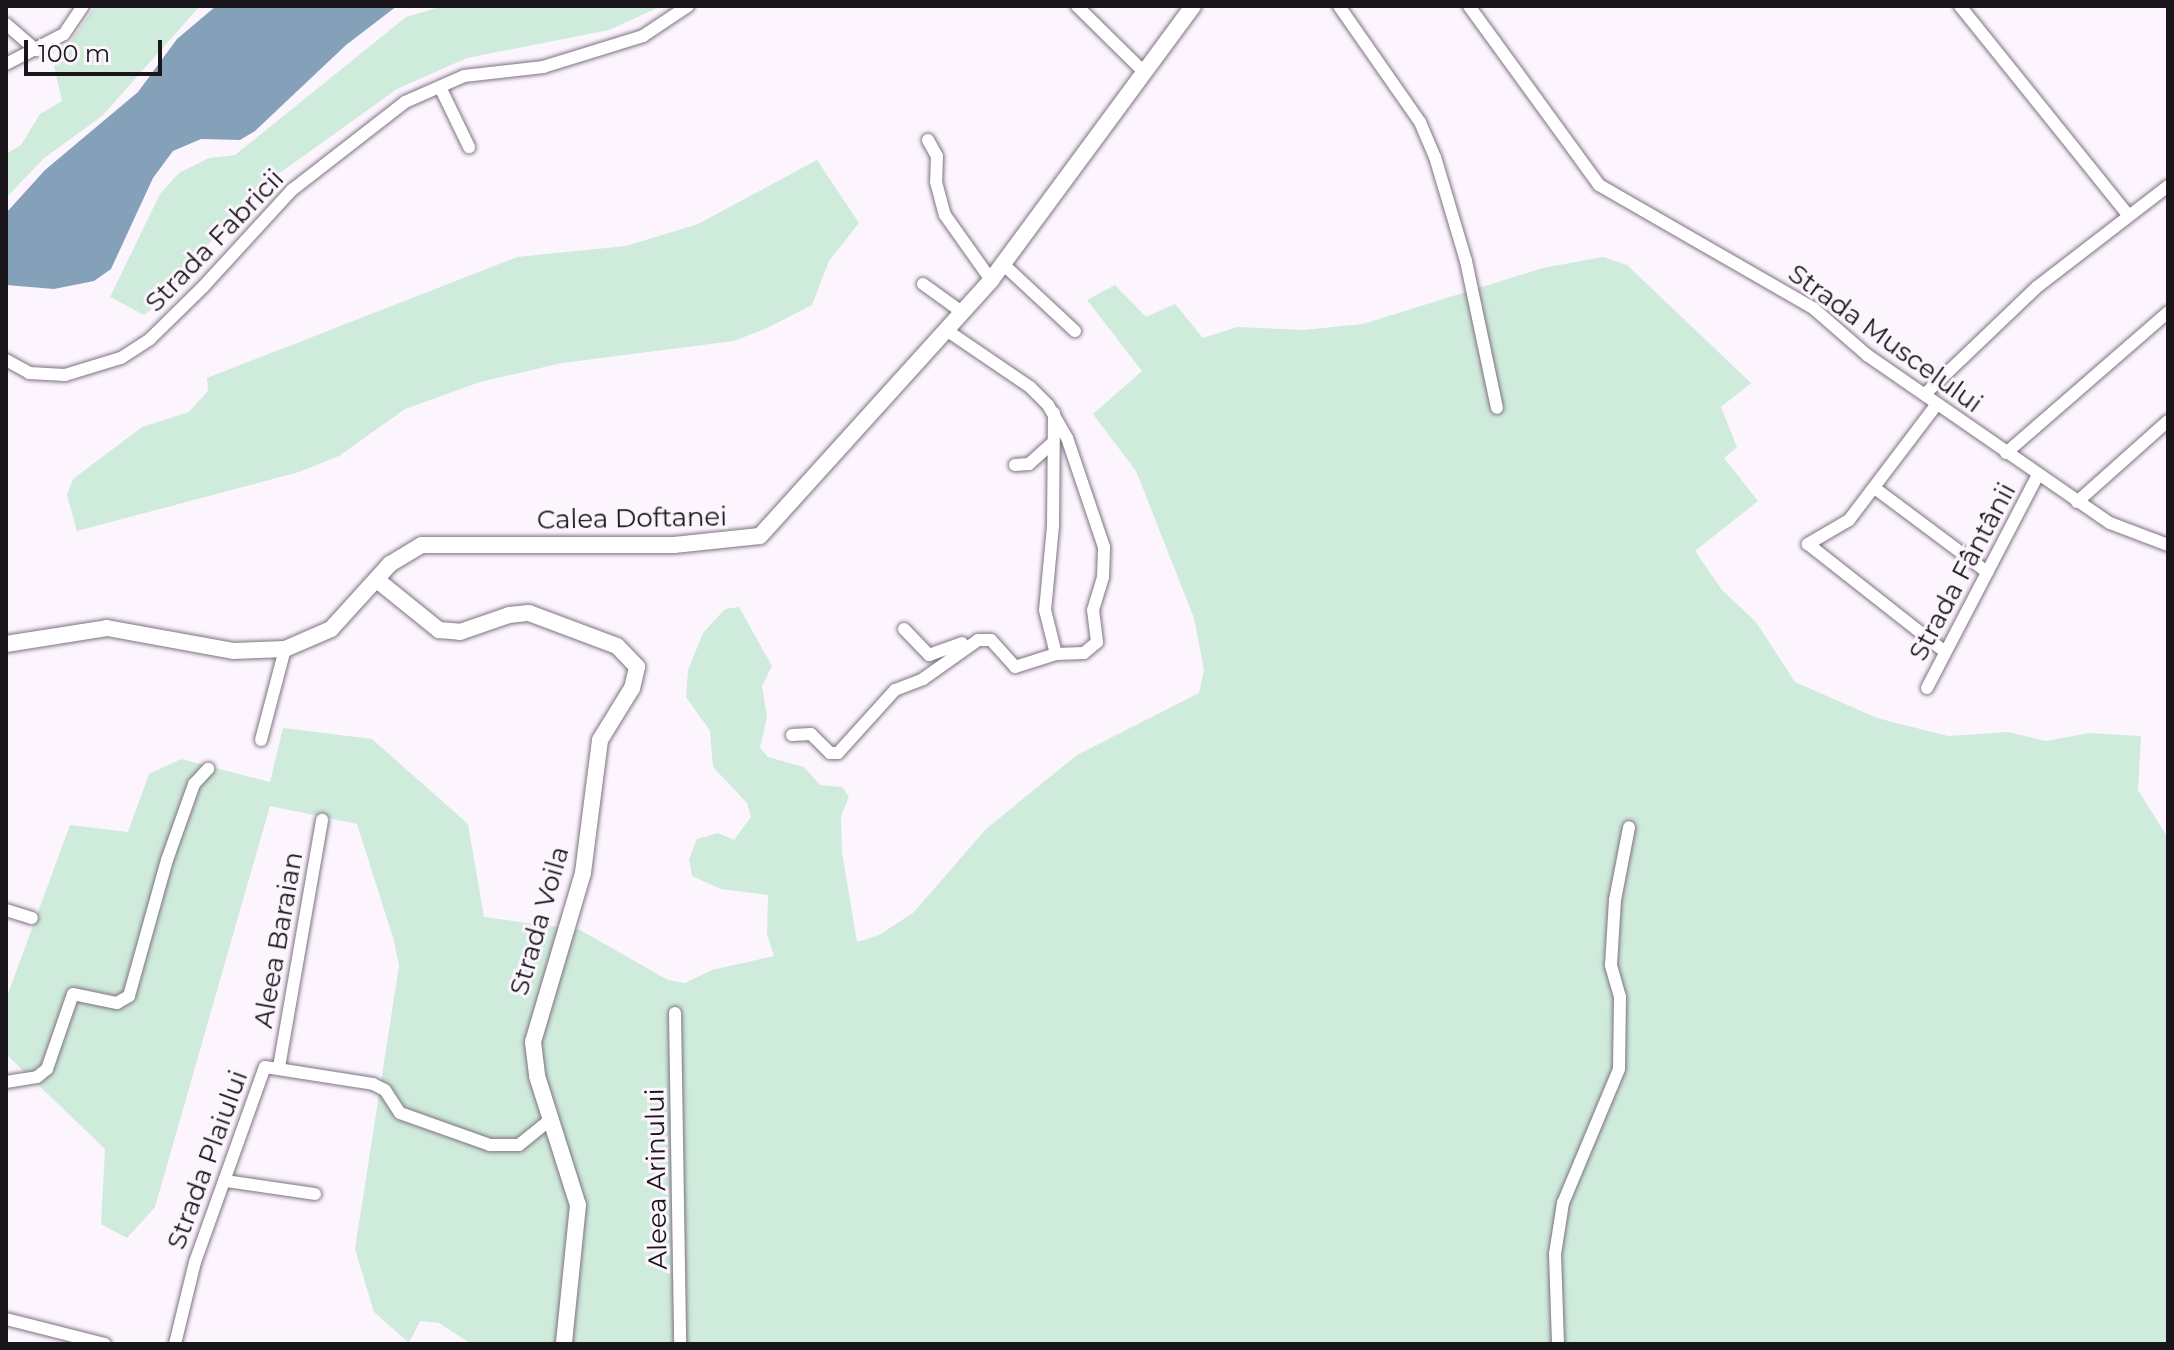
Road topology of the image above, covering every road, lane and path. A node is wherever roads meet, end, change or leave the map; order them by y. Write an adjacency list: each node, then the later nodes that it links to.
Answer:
1 (83, 6): 9 (street)
2 (688, 6): 12 (street, Strada Fabricii)
3 (1077, 6): 11 (street)
4 (1193, 6): 11 (main road, Calea Doftanei)
5 (1339, 6): 27 (street)
6 (1469, 6): 25 (street, Strada Muscelului)
7 (1960, 6): 16 (street)
8 (6, 24): 9 (street)
9 (36, 50): 10 (street)
10 (6, 64)
11 (1144, 72): 17 (main road, Calea Doftanei)
12 (440, 87): 14 (street); 24 (street, Strada Fabricii)
13 (928, 140): 18 (street)
14 (469, 147)
15 (2168, 186): 16 (street)
16 (2128, 215): 25 (street)
17 (1004, 265): 18 (main road, Calea Doftanei); 23 (street)
18 (991, 280): 21 (main road, Calea Doftanei)
19 (923, 284): 21 (street)
20 (2168, 312): 31 (street)
21 (963, 313): 22 (main road, Calea Doftanei)
22 (946, 330): 28 (street); 38 (main road, Calea Doftanei)
23 (1075, 331)
24 (6, 360)
25 (1925, 394): 26 (street, Strada Muscelului)
26 (1937, 404): 31 (street, Strada Muscelului); 34 (street)
27 (1497, 408)
28 (1054, 413): 30 (street); 44 (street)
29 (2168, 421): 35 (street)
30 (1051, 444): 32 (street); 44 (street)
31 (2006, 453): 33 (street, Strada Muscelului)
32 (1015, 465)
33 (2037, 477): 35 (street, Strada Muscelului); 37 (street, Strada Fântânii)
34 (1876, 489): 37 (street); 43 (street)
35 (2077, 502): 36 (street, Strada Muscelului)
36 (2168, 545)
37 (1987, 572): 43 (street, Strada Fântânii)
38 (377, 580): 42 (main road, Calea Doftanei); 56 (main road, Strada Voila)
39 (904, 629): 40 (street)
40 (978, 640): 44 (street); 46 (street)
41 (6, 644): 42 (main road, Calea Doftanei)
42 (285, 649): 47 (street)
43 (1945, 652): 45 (street, Strada Fântânii)
44 (1056, 654)
45 (1927, 688)
46 (792, 735)
47 (261, 740)
48 (208, 769): 55 (street)
49 (322, 820): 54 (street, Aleea Baraian)
50 (1629, 827): 64 (street)
51 (6, 910): 52 (street)
52 (32, 918)
53 (675, 1013): 63 (street, Aleea Arinului)
54 (279, 1067): 56 (street, Strada Plaiului); 57 (street, Strada Plaiului)
55 (6, 1082)
56 (551, 1119): 62 (main road, Strada Voila)
57 (226, 1181): 58 (street); 61 (street, Strada Plaiului)
58 (315, 1194)
59 (6, 1319): 60 (street)
60 (105, 1344)
61 (175, 1344)
62 (564, 1344)
63 (680, 1344)
64 (1558, 1344)

